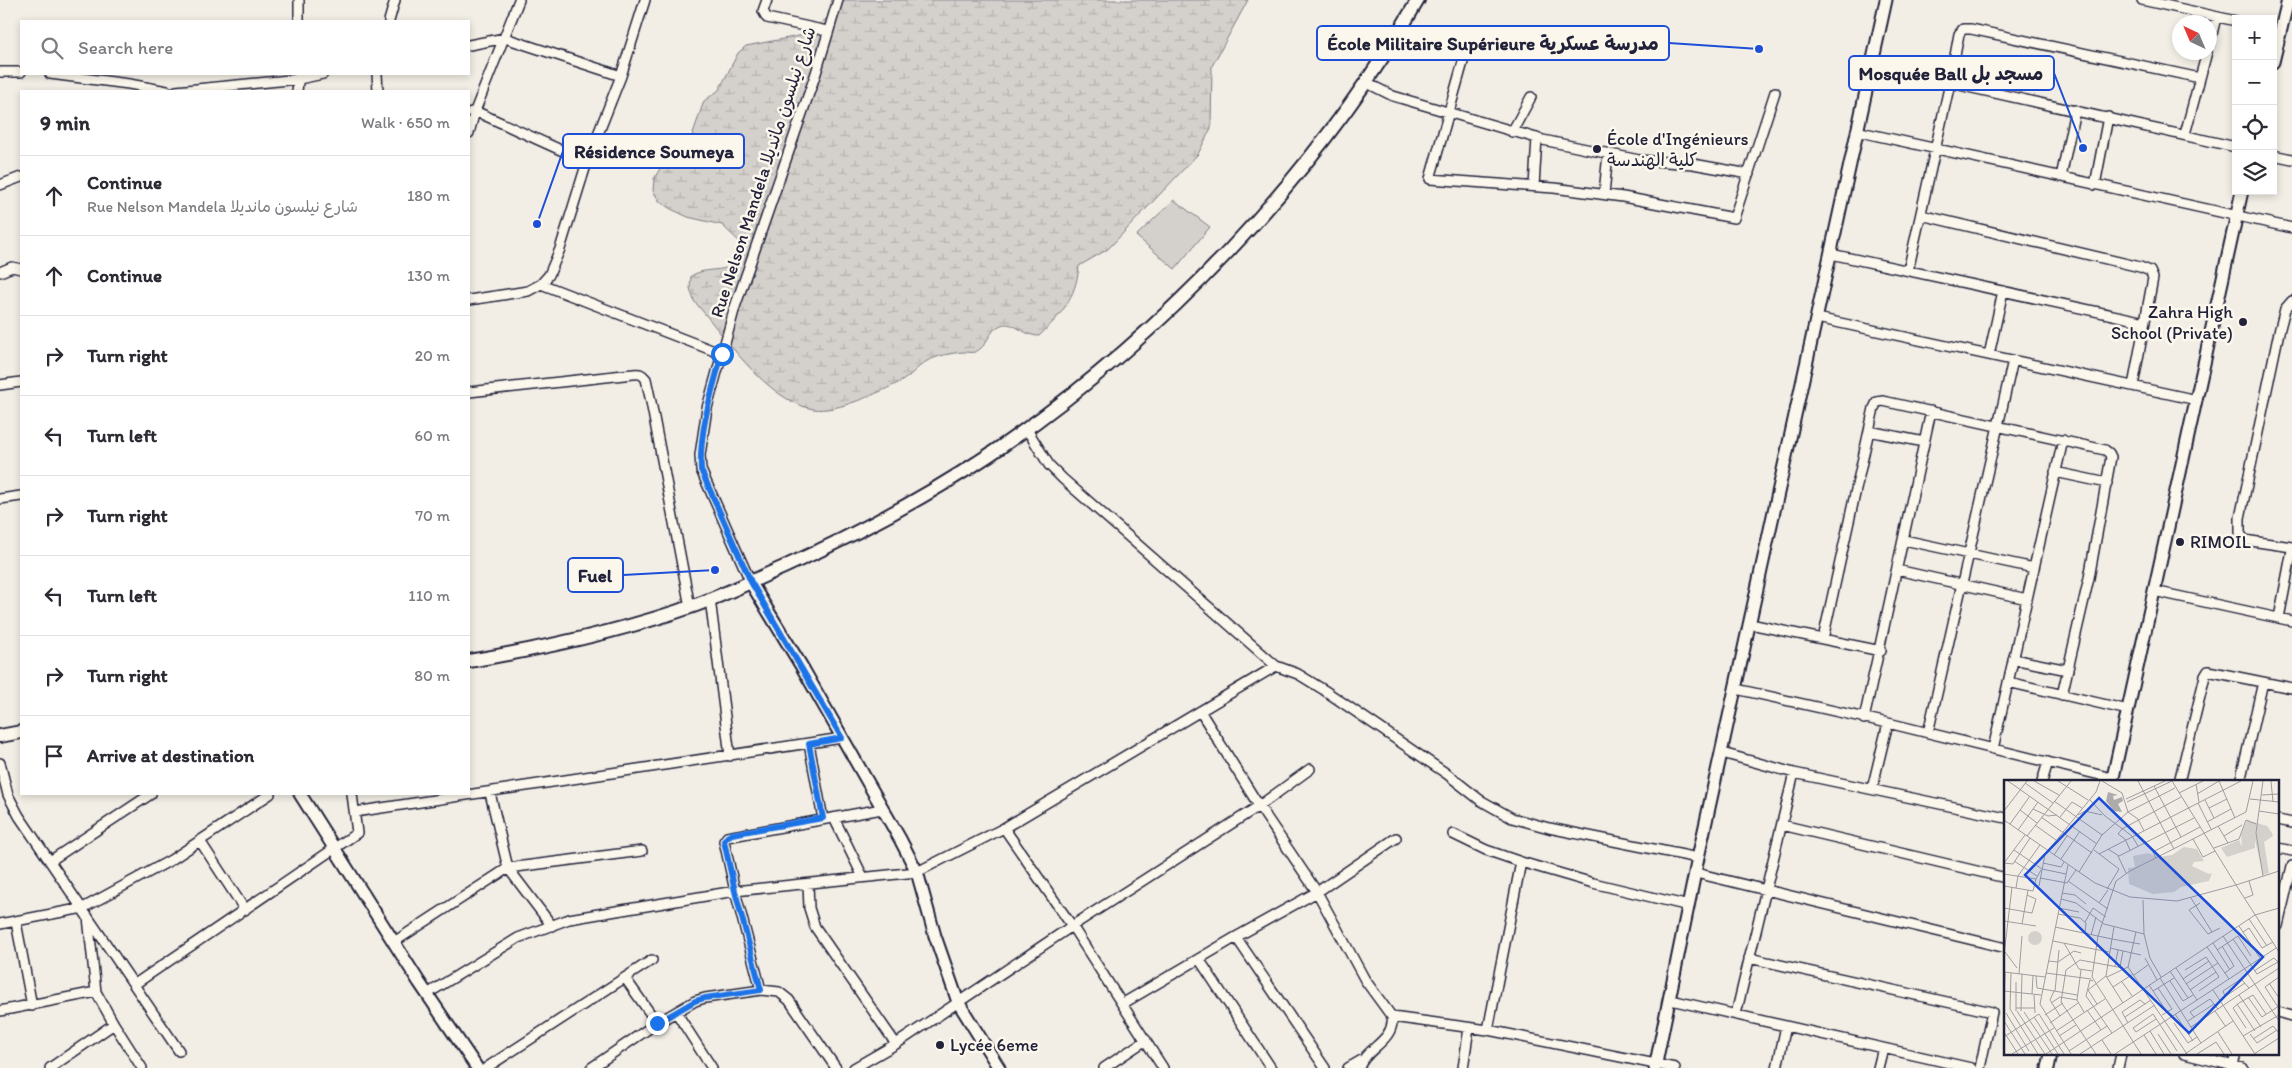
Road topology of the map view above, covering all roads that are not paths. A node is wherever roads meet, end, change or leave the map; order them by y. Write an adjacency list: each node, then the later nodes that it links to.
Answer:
1 (300, 0): 13 (street)
2 (395, 0): 14 (street)
3 (519, 0): 18 (street)
4 (645, 0): 27 (street)
5 (766, 0): 17 (street)
6 (838, 0): 17 (street, Rue Nelson Mandela شارع نيلسون مانديلا)
7 (1418, 0): 29 (main road)
8 (1886, 0): 42 (street)
9 (2142, 0): 11 (street)
10 (2288, 0): 16 (street)
11 (2207, 15)
12 (2217, 17): 15 (street)
13 (298, 20)
14 (389, 20)
15 (2232, 20)
16 (2277, 30)
17 (827, 31): 73 (street, Rue Nelson Mandela شارع نيلسون مانديلا)
18 (505, 38): 19 (street); 27 (street); 38 (street)
19 (470, 45)
20 (1465, 54): 39 (street)
21 (2205, 60): 28 (street)
22 (0, 72): 23 (street)
23 (20, 72)
24 (57, 75): 31 (street)
25 (377, 75): 34 (street)
26 (299, 76): 32 (street); 33 (street)
27 (621, 76): 51 (street)
28 (2200, 78): 30 (street); 44 (street)
29 (1365, 82): 39 (street); 83 (main road)
30 (1950, 83): 37 (street); 47 (street)
31 (160, 90)
32 (184, 90)
33 (297, 90)
34 (378, 90)
35 (1775, 92): 52 (street)
36 (1531, 97): 43 (street)
37 (2076, 110): 40 (street); 54 (street)
38 (472, 112): 41 (street); 51 (street)
39 (1448, 113): 43 (street); 57 (street)
40 (2108, 117): 44 (street); 56 (street)
41 (470, 127)
42 (1856, 131): 47 (street); 63 (street)
43 (1512, 132): 45 (street)
44 (2185, 134): 46 (street)
45 (1537, 138): 48 (street); 57 (street)
46 (2232, 146)
47 (1935, 149): 54 (street); 60 (street)
48 (1608, 153): 52 (street); 58 (street)
49 (2277, 156): 50 (street)
50 (2292, 159)
51 (588, 162): 67 (street)
52 (1748, 174): 58 (street)
53 (20, 177): 55 (street)
54 (2062, 177): 56 (street)
55 (0, 185)
56 (2095, 185): 61 (street)
57 (1534, 186): 58 (street)
58 (1604, 194)
59 (2241, 195): 61 (street)
60 (1920, 214): 65 (street); 72 (street)
61 (2236, 216): 62 (street); 80 (street)
62 (2292, 228)
63 (1830, 254): 65 (street); 71 (street)
64 (20, 268): 66 (street)
65 (1908, 271): 68 (street)
66 (0, 272)
67 (541, 284): 69 (street); 73 (street)
68 (2003, 292): 72 (street); 74 (street)
69 (470, 300)
70 (2292, 301): 92 (street)
71 (1818, 318): 74 (street); 104 (street)
72 (2144, 322): 78 (street)
73 (722, 354): 96 (street, Rue Nelson Mandela شارع نيلسون مانديلا)
74 (1988, 355): 75 (street)
75 (2013, 360): 78 (street); 82 (street)
76 (20, 382): 77 (street)
77 (0, 385)
78 (2133, 386): 80 (street)
79 (470, 392): 101 (street)
80 (2197, 400): 98 (street)
81 (1931, 411): 82 (street); 84 (street); 86 (street)
82 (1998, 426): 85 (street); 93 (street)
83 (1026, 428): 96 (main road); 109 (street)
84 (1869, 431): 86 (street); 105 (street)
85 (2062, 440): 87 (street); 88 (street)
86 (1924, 442): 91 (street)
87 (2055, 472): 88 (street); 94 (street)
88 (2107, 483): 110 (street)
89 (20, 496): 90 (street)
90 (0, 500)
91 (1904, 540): 93 (street); 95 (street)
92 (2292, 549): 102 (street)
93 (1969, 554): 94 (street); 97 (street)
94 (2034, 568): 100 (street)
95 (1898, 570): 97 (street); 106 (street)
96 (751, 582): 99 (main road); 123 (street)
97 (1962, 585): 100 (street); 121 (street)
98 (2154, 591): 102 (street); 116 (street)
99 (710, 599): 101 (main road); 127 (street)
100 (2027, 599): 107 (street)
101 (690, 607): 108 (main road)
102 (2278, 618): 103 (street)
103 (2292, 622)
104 (1750, 624): 105 (street); 114 (street)
105 (1823, 639): 106 (street)
106 (1880, 651): 118 (street)
107 (2013, 659): 110 (street); 111 (street)
108 (470, 661)
109 (1276, 666): 117 (street); 157 (street)
110 (2068, 670): 115 (street)
111 (2008, 682): 115 (street); 125 (street)
112 (2262, 682): 113 (street); 134 (street); 135 (street)
113 (2292, 688)
114 (1736, 689): 118 (street); 126 (street)
115 (2062, 695): 116 (street)
116 (2128, 710): 133 (street)
117 (1200, 711): 144 (street); 151 (street)
118 (1864, 719): 119 (street)
119 (1888, 723): 121 (street); 136 (street)
120 (20, 732): 122 (main road)
121 (1928, 733): 125 (street)
122 (0, 736)
123 (842, 738): 124 (street); 145 (street)
124 (809, 744): 127 (street); 147 (street)
125 (1993, 748): 128 (street)
126 (1722, 753): 131 (street); 157 (street)
127 (730, 756): 137 (street)
128 (2048, 762): 132 (street); 133 (street)
129 (0, 763): 158 (street)
130 (1310, 769): 144 (street)
131 (1794, 773): 136 (street); 150 (street)
132 (2043, 780)
133 (2112, 780)
134 (2179, 780)
135 (2240, 780)
136 (1872, 789): 149 (street)
137 (490, 792): 143 (street); 161 (street)
138 (149, 795): 158 (street)
139 (269, 795): 154 (street)
140 (301, 795): 155 (street)
141 (352, 795): 146 (street)
142 (470, 795): 146 (street)
143 (470, 795)
144 (1259, 806): 169 (street); 177 (street)
145 (882, 809): 148 (street); 162 (street)
146 (355, 812): 155 (street)
147 (823, 818): 148 (street); 168 (street)
148 (834, 818): 164 (street)
149 (2004, 818)
150 (1782, 825): 165 (street); 167 (street)
151 (1004, 828): 162 (street); 177 (street)
152 (1453, 834): 159 (street)
153 (1396, 838): 169 (street)
154 (200, 841): 171 (street); 172 (street)
155 (335, 849): 171 (street); 179 (street)
156 (642, 851): 161 (street)
157 (1698, 858): 163 (street)
158 (50, 861): 172 (street)
159 (1521, 862): 170 (street); 201 (street)
160 (2292, 866): 173 (street)
161 (508, 868): 176 (street); 179 (street)
162 (917, 872): 164 (street); 190 (street)
163 (1696, 873): 167 (street); 170 (street)
164 (863, 877): 166 (street)
165 (2004, 878)
166 (808, 884): 168 (street); 203 (street)
167 (1766, 890): 180 (street); 181 (street)
168 (735, 891): 176 (street); 186 (street)
169 (1318, 892): 178 (street); 196 (street)
170 (1689, 906): 189 (street)
171 (245, 910): 185 (street)
172 (85, 911): 174 (street); 185 (street); 187 (street)
173 (2280, 917)
174 (16, 922): 175 (street); 192 (street)
175 (0, 924)
176 (552, 926): 188 (street)
177 (1072, 926): 190 (street); 191 (street)
178 (1236, 937): 182 (street); 223 (street)
179 (394, 942): 188 (street)
180 (2004, 948)
181 (1749, 958): 195 (street); 230 (street)
182 (1199, 959): 191 (street); 222 (street)
183 (652, 960): 184 (street)
184 (624, 978): 197 (street); 215 (street)
185 (135, 984): 205 (street)
186 (761, 990): 194 (street); 217 (street)
187 (96, 992): 192 (street); 198 (street)
188 (427, 994): 214 (street)
189 (1671, 1000): 195 (street); 210 (street)
190 (958, 1002): 203 (street); 219 (street)
191 (1122, 1004): 202 (street)
192 (32, 1006): 193 (street)
193 (0, 1011)
194 (676, 1012): 197 (street); 216 (street)
195 (1736, 1014): 199 (street)
196 (1392, 1017): 200 (street); 208 (street)
197 (657, 1023): 209 (street)
198 (114, 1024): 212 (street); 213 (street)
199 (1786, 1026): 204 (street); 227 (street)
200 (1469, 1028): 201 (street); 225 (street)
201 (1488, 1030): 210 (street)
202 (1146, 1040): 220 (street); 221 (street)
203 (896, 1044): 218 (street)
204 (1883, 1048): 228 (street); 229 (street)
205 (179, 1051)
206 (2203, 1056): 211 (street)
207 (2236, 1056): 211 (street)
208 (1361, 1064): 224 (street)
209 (597, 1066)
210 (1655, 1066): 226 (street)
211 (2233, 1066): 231 (street)
212 (50, 1068)
213 (142, 1068)
214 (476, 1068)
215 (486, 1068)
216 (712, 1068)
217 (836, 1068)
218 (854, 1068)
219 (999, 1068)
220 (1104, 1068)
221 (1163, 1068)
222 (1271, 1068)
223 (1324, 1068)
224 (1348, 1068)
225 (1463, 1068)
226 (1675, 1068)
227 (1777, 1068)
228 (1878, 1068)
229 (1971, 1068)
230 (1980, 1068)
231 (2243, 1068)

